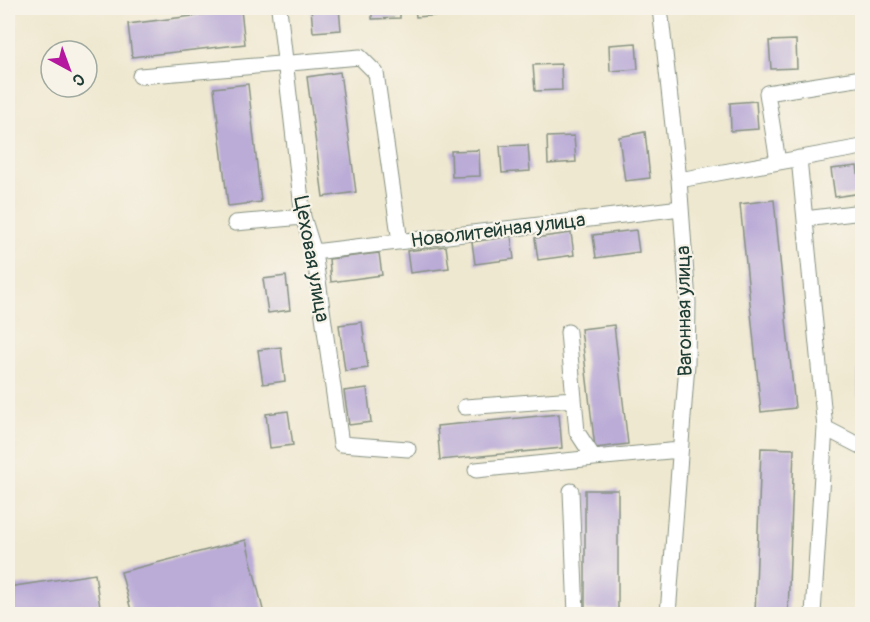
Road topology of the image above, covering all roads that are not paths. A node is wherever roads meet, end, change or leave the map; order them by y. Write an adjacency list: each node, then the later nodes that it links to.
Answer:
1 (279, 8): 3 (street, Цеховая улица)
2 (660, 8): 9 (street, Вагонная улица)
3 (285, 64): 4 (street); 12 (street, Цеховая улица); 15 (street)
4 (140, 76)
5 (862, 78): 8 (street)
6 (862, 147): 7 (street)
7 (799, 159): 8 (street); 13 (street)
8 (778, 162): 9 (street)
9 (679, 180): 10 (street, Вагонная улица)
10 (681, 208): 15 (street, Новолитейная улица); 23 (street, Вагонная улица)
11 (862, 212): 13 (street)
12 (303, 217): 14 (street); 16 (street, Цеховая улица)
13 (805, 219): 20 (street)
14 (235, 223)
15 (400, 242): 16 (street, Новолитейная улица)
16 (314, 252): 22 (street, Цеховая улица)
17 (568, 332): 18 (street)
18 (574, 399): 19 (street); 24 (street)
19 (465, 407)
20 (825, 428): 21 (street); 29 (street)
21 (862, 447)
22 (408, 449)
23 (680, 450): 24 (street); 28 (street, Вагонная улица)
24 (594, 458): 25 (street)
25 (476, 470)
26 (571, 490): 27 (street)
27 (576, 615)
28 (668, 615)
29 (813, 615)

